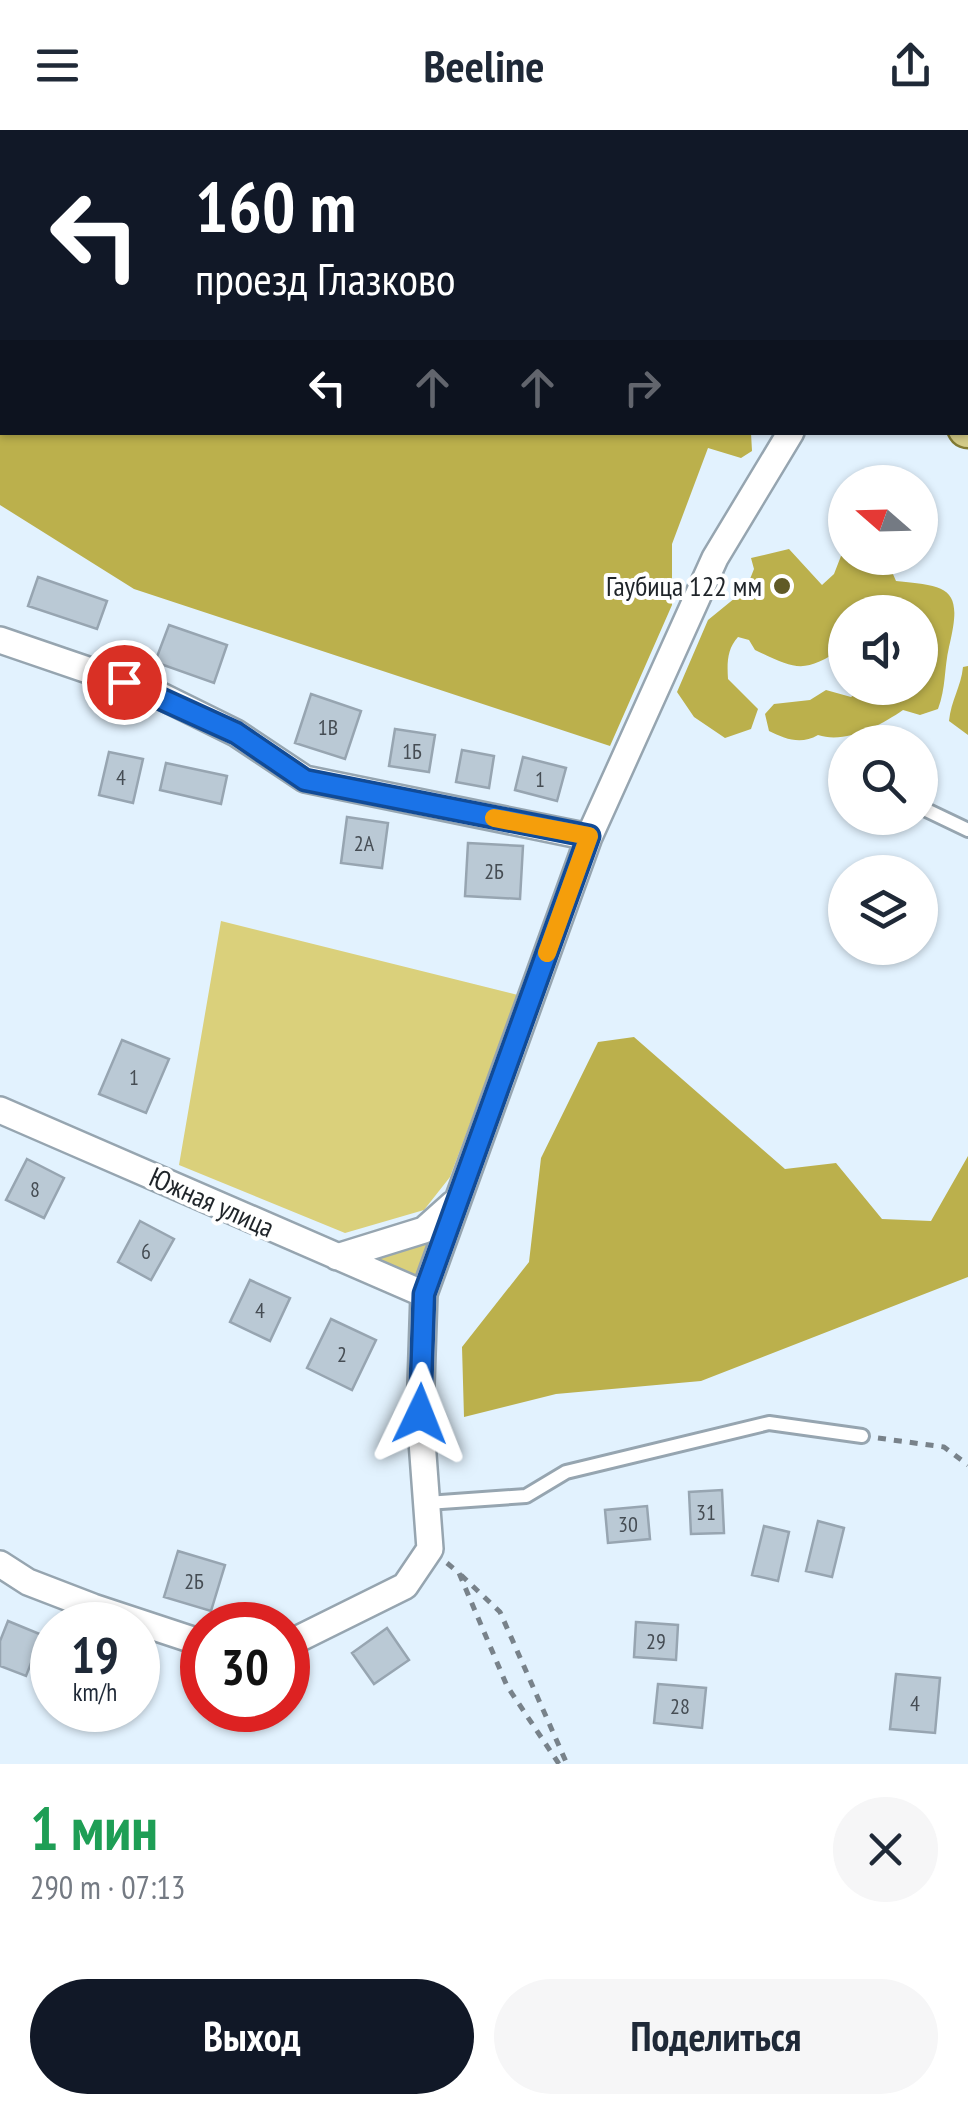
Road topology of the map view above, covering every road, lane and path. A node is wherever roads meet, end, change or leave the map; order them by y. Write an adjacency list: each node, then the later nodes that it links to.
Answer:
1 (789, 435): 5 (street)
2 (0, 640): 5 (street)
3 (938, 816): 4 (lane)
4 (968, 830)
5 (589, 836): 7 (street)
6 (0, 1110): 8 (street, Южная улица)
7 (458, 1199): 8 (street); 9 (street)
8 (337, 1257): 9 (street, Южная улица)
9 (424, 1294): 12 (street)
10 (862, 1436): 11 (path); 12 (lane)
11 (968, 1465)
12 (427, 1504): 13 (street)
13 (430, 1549): 15 (path); 16 (street)
14 (0, 1564): 17 (street)
15 (459, 1573): 18 (path); 18 (path)
16 (310, 1633)
17 (180, 1636)
18 (563, 1764)

